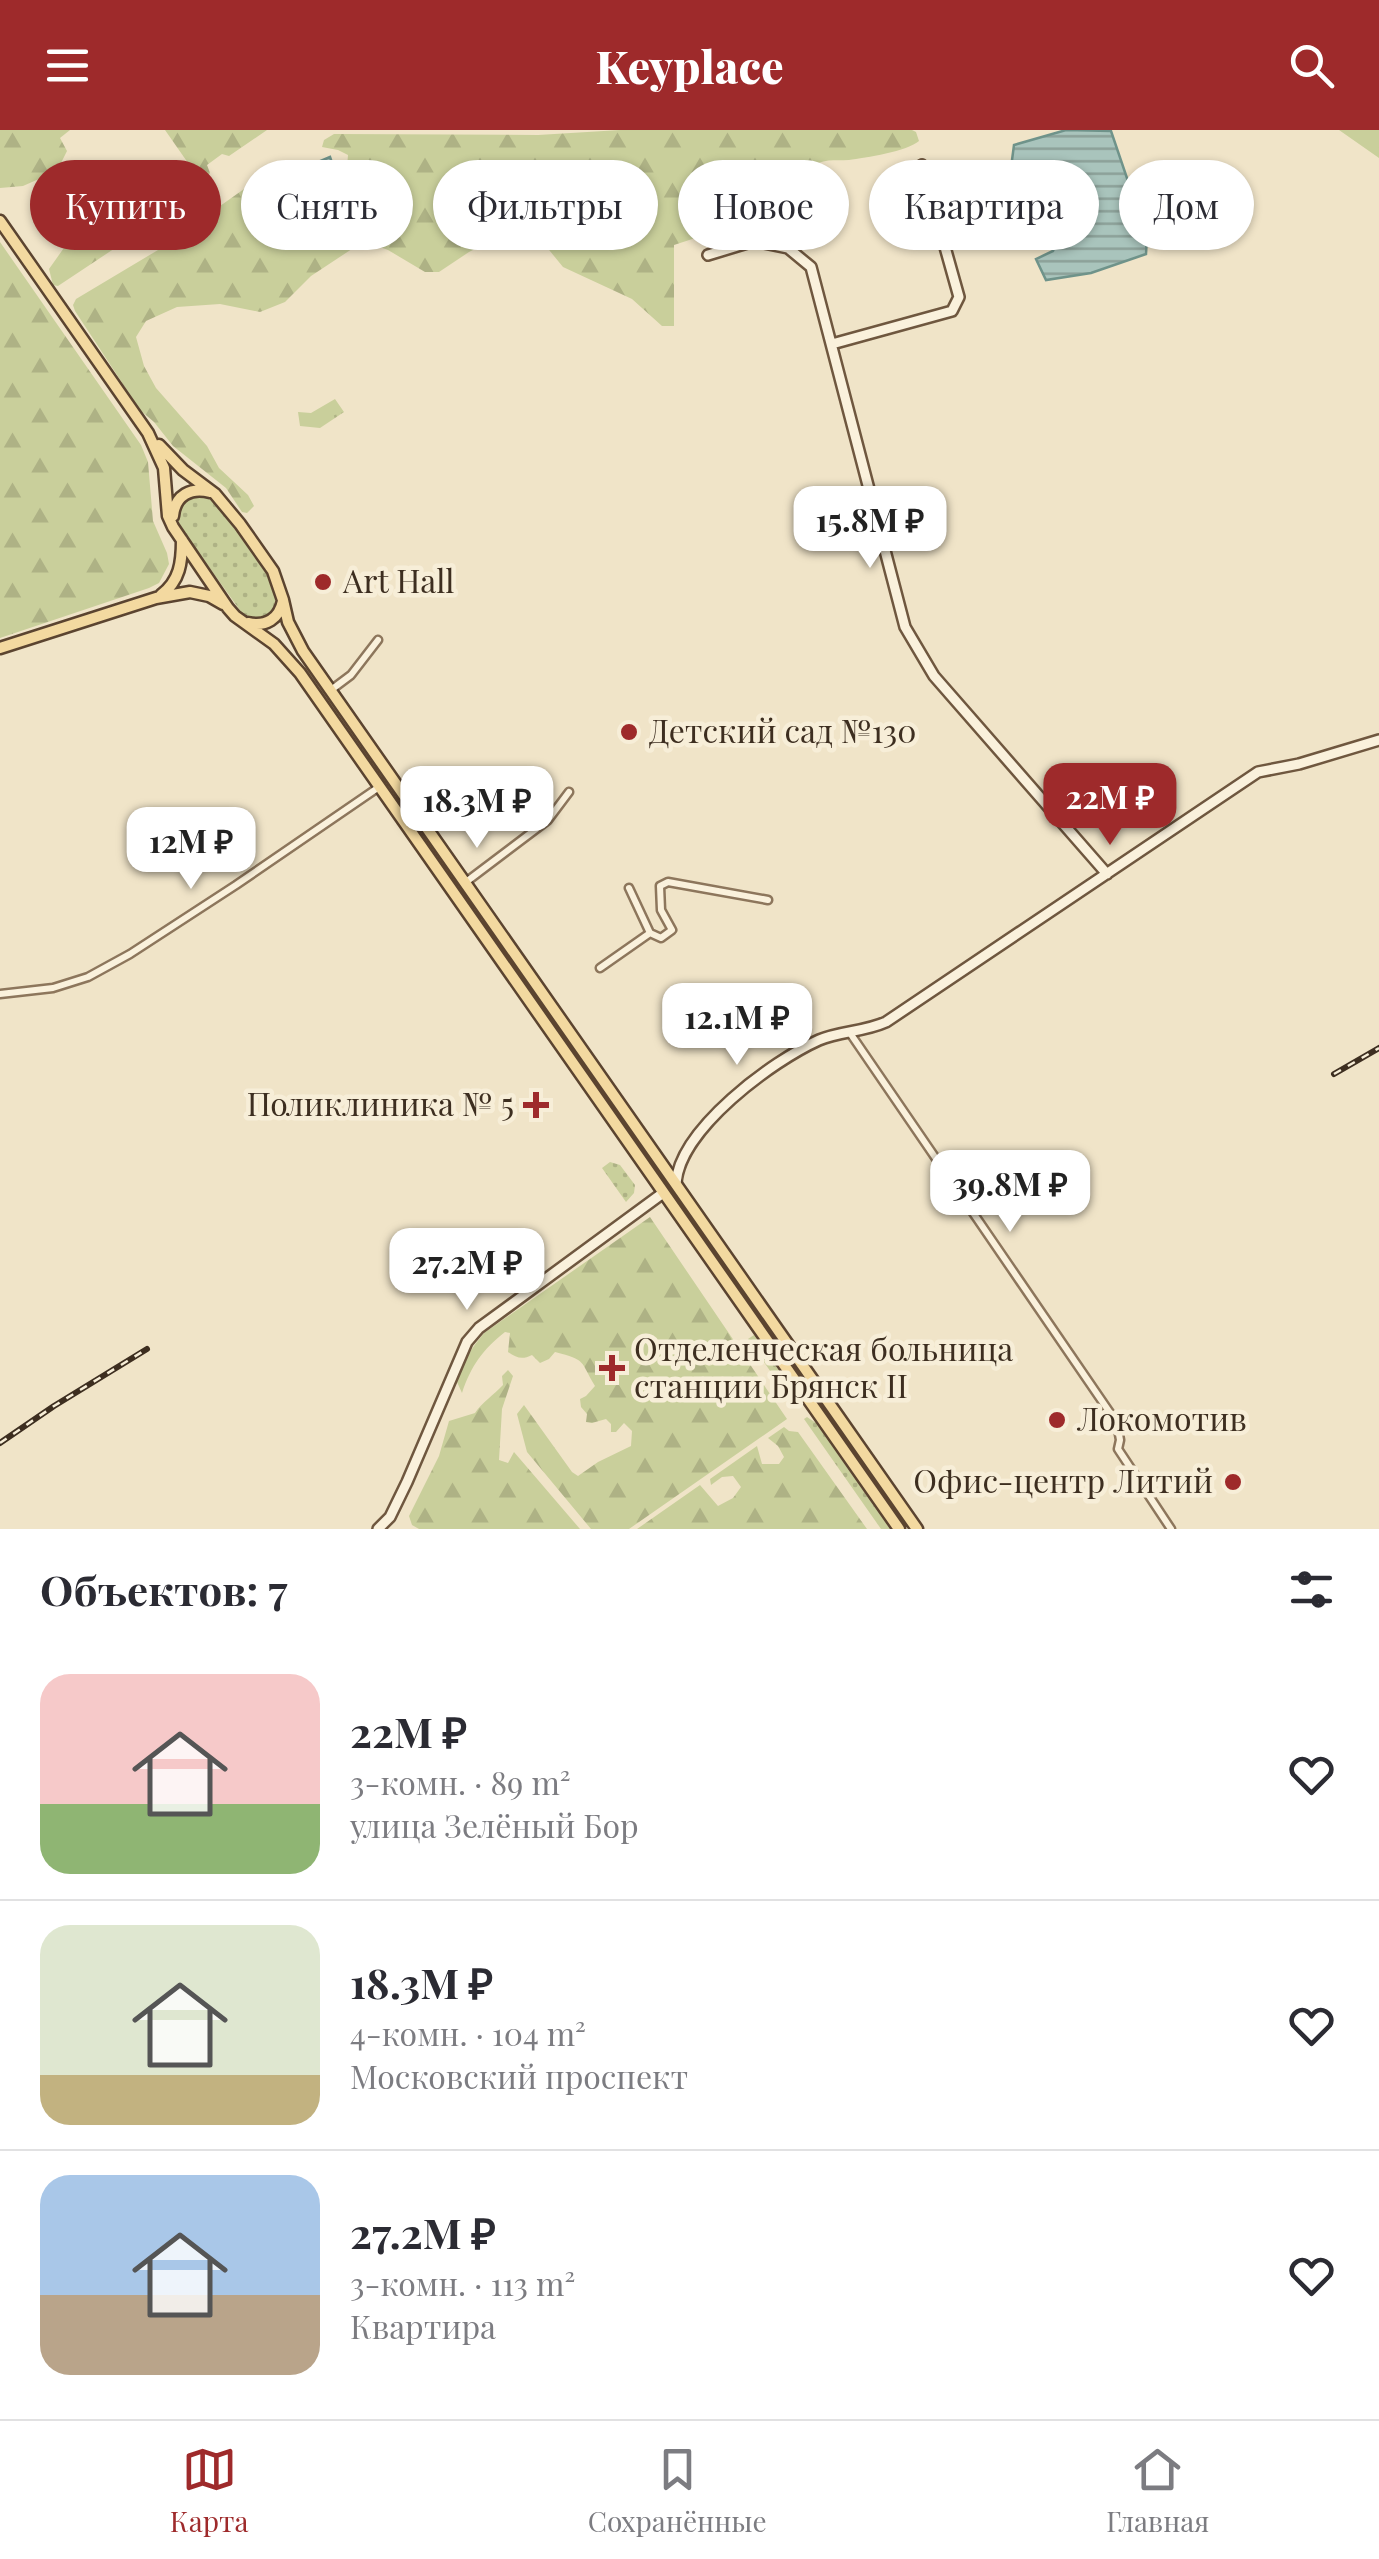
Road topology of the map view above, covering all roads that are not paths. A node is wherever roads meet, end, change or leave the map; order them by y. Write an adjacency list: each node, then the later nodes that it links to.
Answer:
1 (0, 221): 5 (main road)
2 (946, 250): 4 (street)
3 (708, 255): 4 (street)
4 (832, 344): 19 (street)
5 (148, 433): 6 (main road); 7 (main road)
6 (215, 494): 7 (main road); 10 (main road)
7 (173, 526): 8 (main road)
8 (182, 540): 9 (main road); 11 (main road)
9 (156, 598): 11 (main road); 14 (main road)
10 (283, 600): 12 (main road); 15 (main road)
11 (228, 608): 12 (main road)
12 (242, 622): 17 (main road)
13 (378, 640): 15 (street)
14 (0, 648)
15 (330, 691): 20 (main road)
16 (1379, 740): 19 (street)
17 (379, 787): 25 (street); 28 (main road)
18 (569, 792): 20 (street)
19 (1107, 874): 26 (street)
20 (465, 883): 27 (main road)
21 (629, 888): 23 (street)
22 (768, 900): 23 (street)
23 (650, 933): 24 (street)
24 (600, 968)
25 (0, 994)
26 (850, 1033): 27 (street); 32 (street)
27 (676, 1183): 28 (main road); 31 (main road)
28 (664, 1193): 29 (street); 30 (main road)
29 (378, 1529)
30 (899, 1529)
31 (917, 1529)
32 (1171, 1529)

